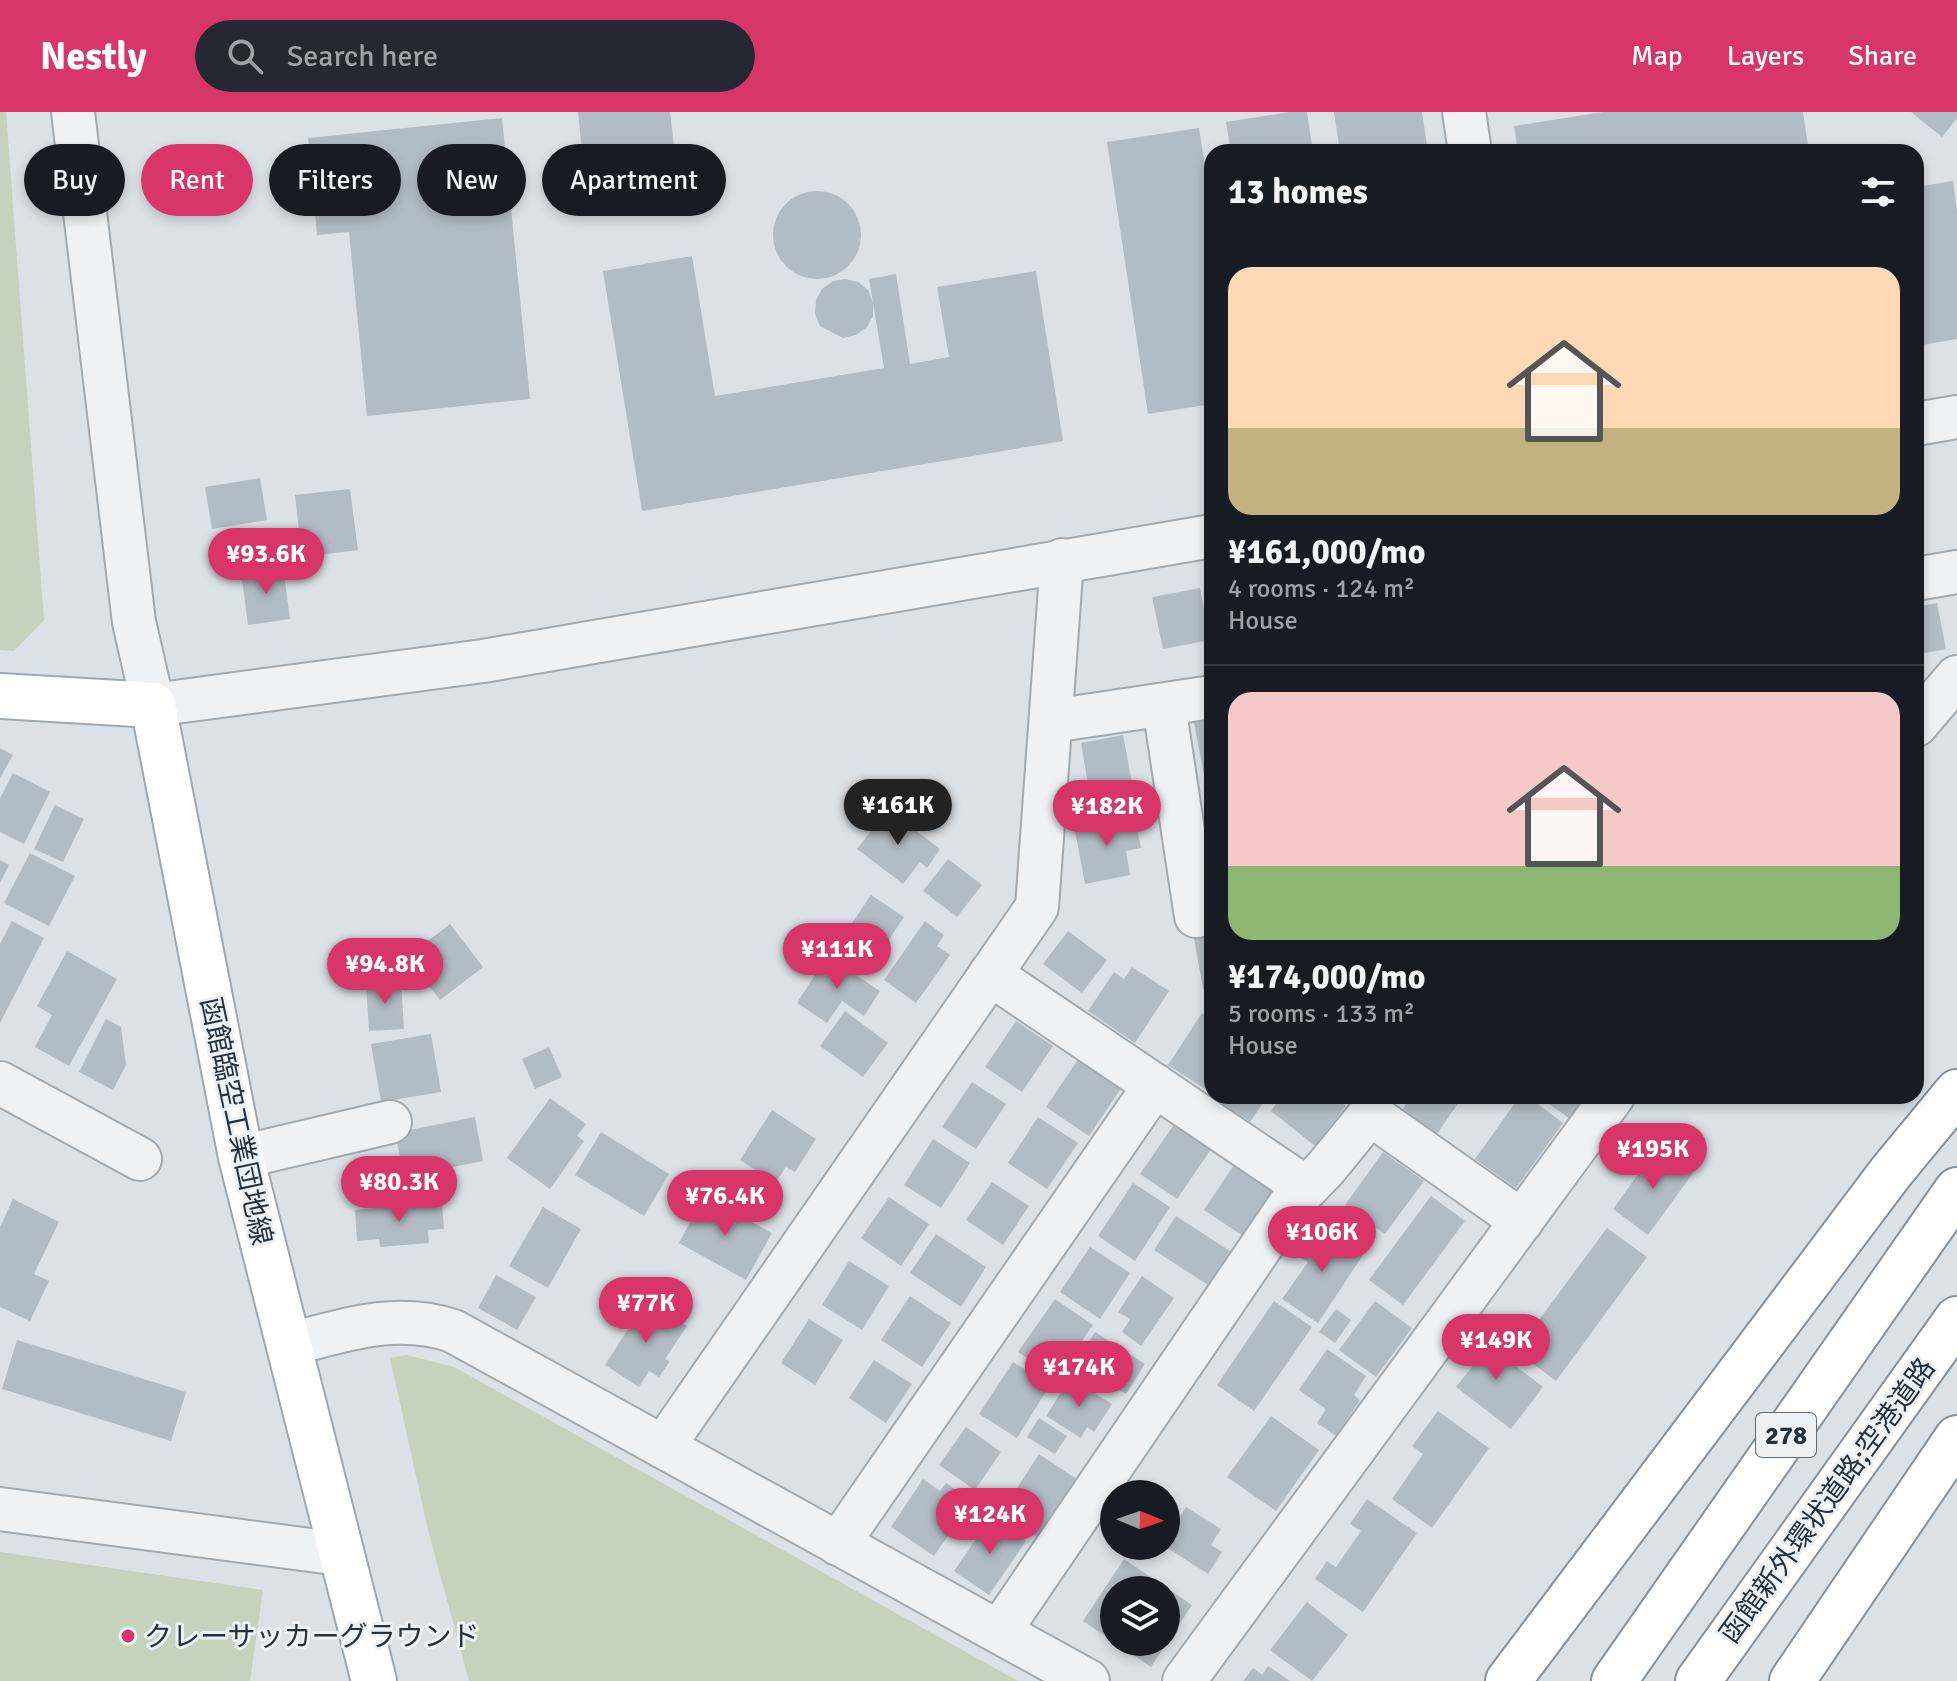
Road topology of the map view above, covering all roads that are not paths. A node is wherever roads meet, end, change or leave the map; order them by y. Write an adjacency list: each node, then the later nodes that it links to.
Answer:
1 (73, 112): 13 (street)
2 (1464, 112): 3 (street)
3 (1469, 144)
4 (1957, 417): 5 (street)
5 (1924, 423)
6 (1204, 537): 7 (street)
7 (1062, 560): 13 (street); 16 (street)
8 (1957, 572): 9 (street)
9 (1924, 578)
10 (1957, 677): 15 (street)
11 (0, 696): 13 (main road)
12 (1204, 698): 14 (street)
13 (153, 705): 24 (main road, 函館臨空工業団地線)
14 (1164, 706): 16 (street); 17 (street)
15 (1924, 716)
16 (1052, 721): 18 (street)
17 (1204, 914)
18 (990, 974): 20 (street); 32 (street)
19 (0, 1083): 25 (street)
20 (1155, 1085): 26 (street); 34 (street)
21 (1957, 1092): 40 (main road)
22 (1607, 1104): 28 (street)
23 (390, 1122): 24 (street)
24 (241, 1157): 30 (main road, 函館臨空工業団地線)
25 (140, 1159)
26 (1305, 1187): 28 (street); 36 (street)
27 (1957, 1190): 41 (main road, 278)
28 (1522, 1221): 39 (street)
29 (1957, 1319): 42 (main road, 函館新外環状道路;空港道路 / 278)
30 (288, 1345): 32 (street); 35 (main road, 函館臨空工業団地線)
31 (1957, 1438): 43 (main road)
32 (663, 1447): 34 (street)
33 (0, 1509): 35 (street)
34 (838, 1544): 36 (street)
35 (340, 1554): 37 (main road, 函館臨空工業団地線)
36 (999, 1632): 38 (street)
37 (374, 1681)
38 (1088, 1681)
39 (1184, 1681)
40 (1508, 1681)
41 (1614, 1681)
42 (1698, 1681)
43 (1792, 1681)

